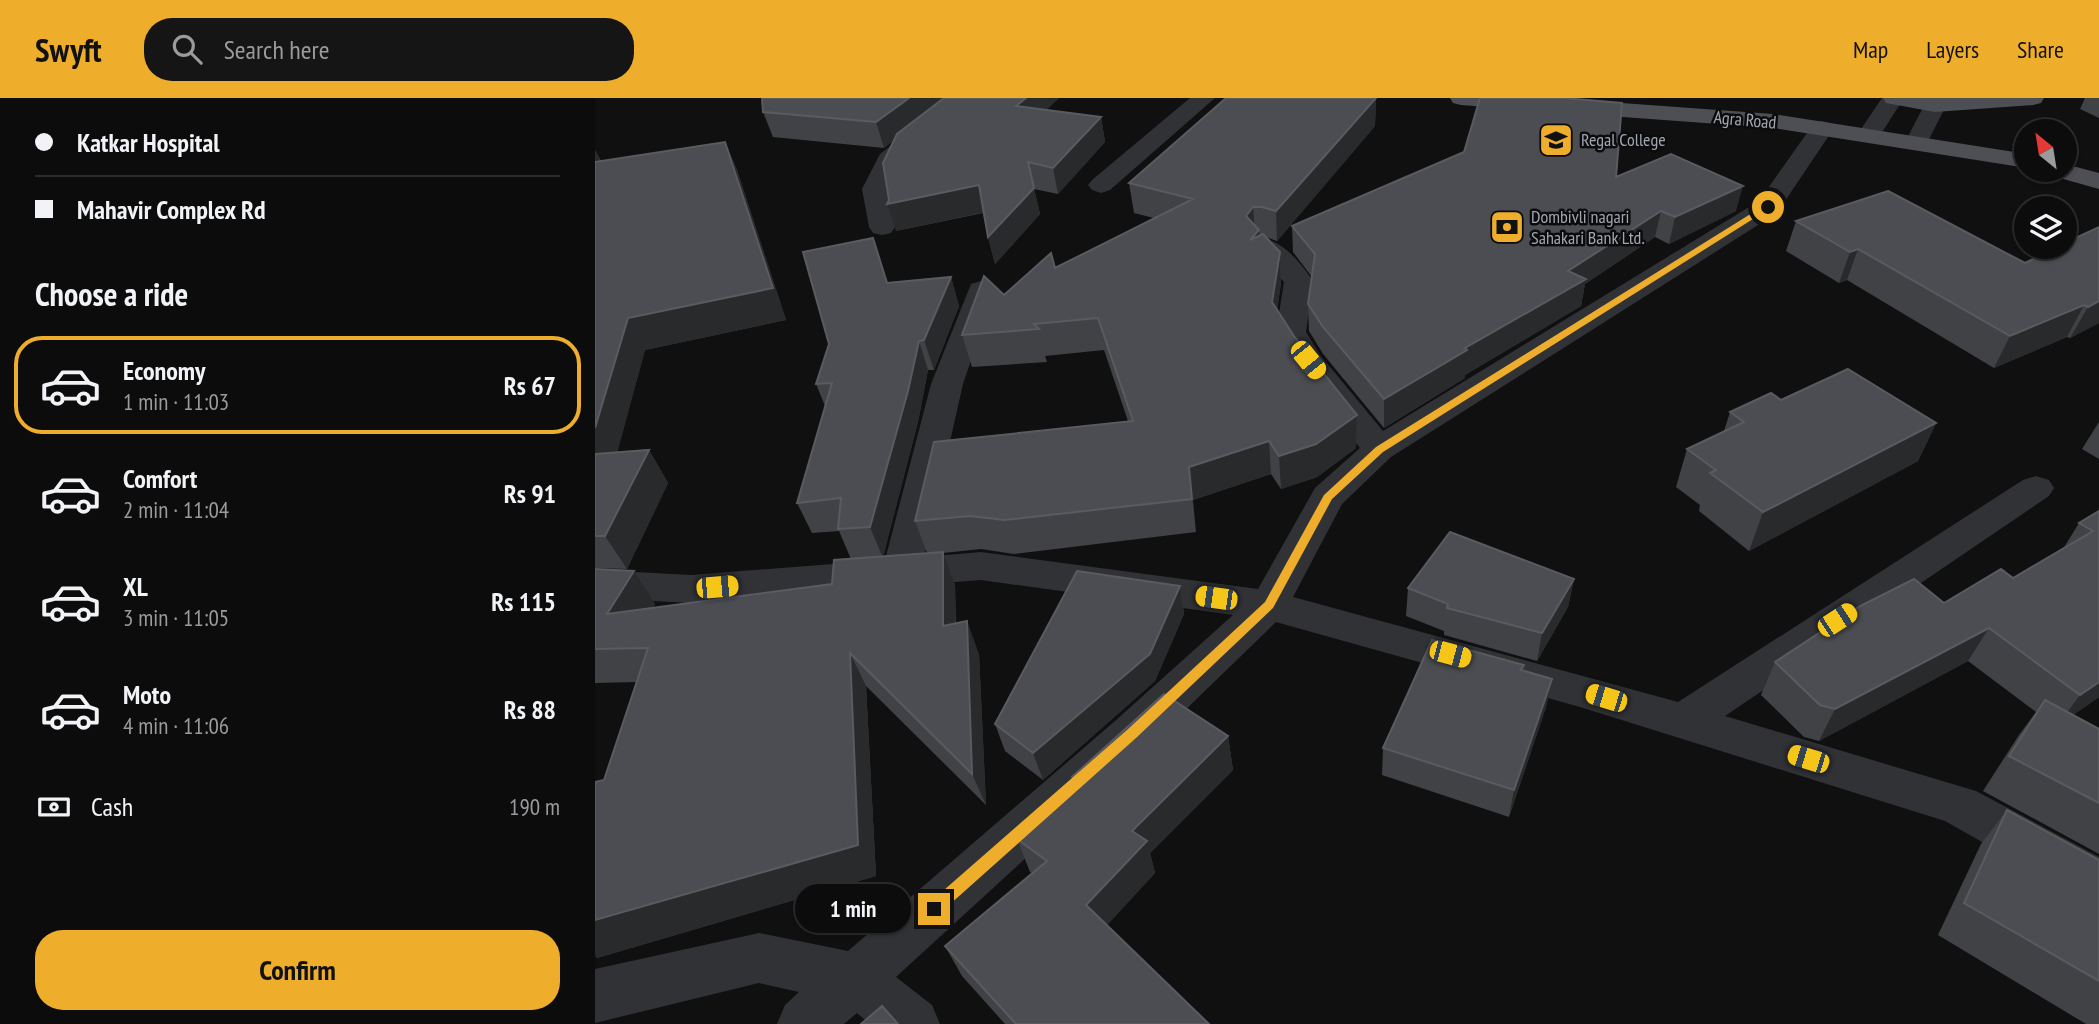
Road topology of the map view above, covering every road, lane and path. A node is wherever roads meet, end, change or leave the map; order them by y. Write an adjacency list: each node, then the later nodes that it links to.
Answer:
1 (966, 98): 19 (street)
2 (1204, 98): 18 (street)
3 (1461, 98): 9 (main road, Agra Road)
4 (1715, 98): 9 (main road, Agra Road)
5 (2033, 98): 7 (main road)
6 (1890, 103): 7 (main road); 8 (main road); 11 (street)
7 (1934, 107): 10 (main road); 12 (street)
8 (1855, 110)
9 (1817, 117): 11 (main road, Agra Road); 22 (street)
10 (1965, 125)
11 (1869, 135): 12 (main road, Agra Road)
12 (1917, 142): 14 (main road, Agra Road)
13 (2077, 152): 15 (main road)
14 (2014, 159)
15 (2099, 159)
16 (2077, 175): 17 (main road)
17 (2099, 181)
18 (1101, 185)
19 (882, 228)
20 (1265, 246): 22 (street)
21 (983, 285): 24 (street)
22 (1379, 449): 26 (street)
23 (2036, 488): 27 (street)
24 (901, 572): 25 (street); 26 (street)
25 (595, 584)
26 (1269, 605): 27 (street); 29 (street)
27 (1683, 721): 28 (street)
28 (2099, 882)
29 (855, 978): 30 (street); 31 (street); 32 (street)
30 (595, 996)
31 (804, 1024)
32 (913, 1024)

